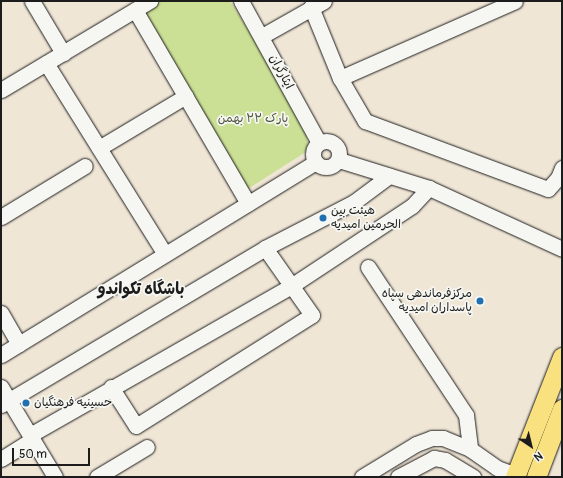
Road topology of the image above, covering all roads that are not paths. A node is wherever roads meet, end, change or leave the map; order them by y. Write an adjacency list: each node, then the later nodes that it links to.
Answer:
1 (32, 1): 8 (street)
2 (150, 1): 6 (street)
3 (241, 1): 7 (street, ایثارگران)
4 (515, 1): 10 (street)
5 (318, 4): 7 (street); 10 (street)
6 (135, 10): 8 (street); 12 (street)
7 (262, 36): 13 (street, ایثارگران)
8 (63, 53): 9 (street)
9 (46, 63): 11 (street); 14 (street)
10 (340, 78): 18 (street)
11 (1, 90)
12 (186, 96): 14 (street); 21 (street)
13 (319, 144): 15 (street); 16 (street)
14 (99, 148): 25 (street)
15 (339, 160): 16 (street); 19 (street)
16 (316, 162): 21 (street)
17 (85, 166): 22 (street)
18 (562, 168)
19 (388, 176): 20 (street); 23 (street)
20 (429, 188): 24 (street); 27 (street)
21 (248, 203): 25 (street)
22 (1, 217)
23 (265, 248): 27 (street); 34 (street)
24 (562, 249)
25 (165, 254): 29 (street)
26 (368, 267): 38 (street)
27 (291, 286): 33 (street); 33 (street)
28 (1, 313): 29 (street)
29 (19, 344): 30 (street)
30 (1, 355)
31 (562, 357): 40 (main road)
32 (1, 387): 34 (street)
33 (111, 387): 36 (street)
34 (5, 402): 36 (street)
35 (562, 410): 46 (main road)
36 (32, 437): 39 (street); 41 (street)
37 (147, 447): 42 (street)
38 (470, 449): 40 (street); 43 (street)
39 (1, 459)
40 (515, 476)
41 (55, 477)
42 (97, 477)
43 (362, 477)
44 (398, 477): 45 (street)
45 (473, 477)
46 (536, 477)

